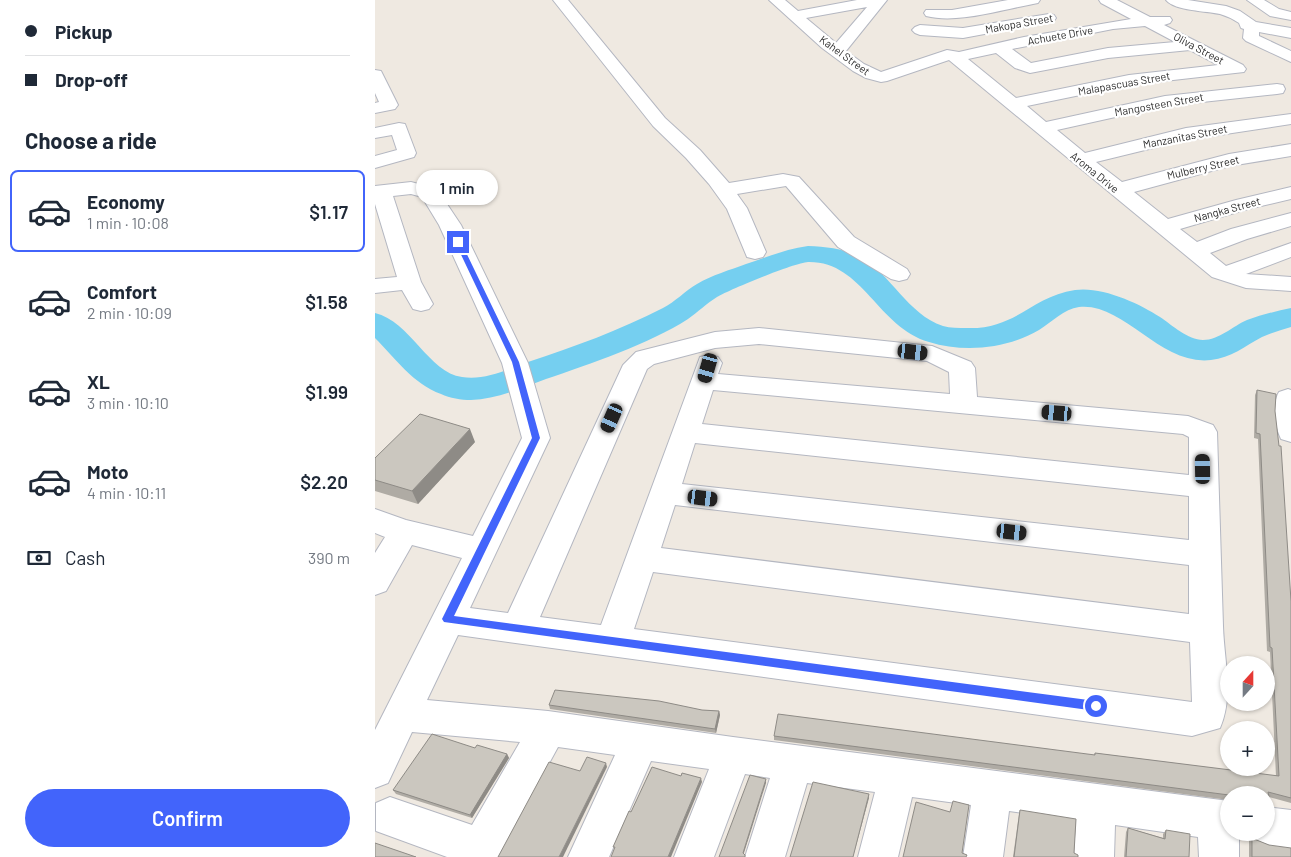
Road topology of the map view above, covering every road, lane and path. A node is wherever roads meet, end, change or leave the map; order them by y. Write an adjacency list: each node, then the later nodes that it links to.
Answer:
1 (559, 0): 34 (street)
2 (779, 0): 10 (street, Kahel Street)
3 (880, 0): 10 (street); 19 (street)
4 (939, 0): 9 (street)
5 (1033, 0): 9 (street)
6 (1173, 0): 14 (street)
7 (1254, 0): 12 (street)
8 (1107, 5): 13 (street, Oliva Street)
9 (931, 13): 16 (street)
10 (795, 16): 19 (street, Kahel Street)
11 (1059, 16): 16 (street, Makopa Street)
12 (1291, 16)
13 (1160, 19): 14 (street); 17 (street, Oliva Street); 18 (street, Achuete Drive)
14 (1252, 28): 15 (street); 20 (street)
15 (1291, 35)
16 (913, 42): 22 (street)
17 (1193, 45): 18 (street); 23 (street, Oliva Street)
18 (1002, 50): 21 (street, Achuete Drive)
19 (837, 52): 22 (street, Kahel Street)
20 (1291, 57)
21 (958, 58): 22 (street, Kahel Street); 26 (street, Aroma Drive)
22 (923, 63)
23 (1237, 68): 25 (street, Oliva Street); 26 (street, Malapascuas Street)
24 (377, 82): 27 (street)
25 (1284, 93): 29 (street, Mangosteen Street)
26 (1012, 104): 29 (street, Aroma Drive)
27 (375, 108)
28 (1291, 119): 32 (street, Manzanitas Street)
29 (1042, 128): 32 (street, Aroma Drive)
30 (375, 133): 33 (street)
31 (1291, 150): 35 (street, Mulberry Street)
32 (1080, 160): 35 (street, Aroma Drive)
33 (375, 162)
34 (723, 190): 42 (street); 43 (street)
35 (1117, 190): 39 (street, Aroma Drive)
36 (378, 192): 45 (street); 58 (street)
37 (1291, 193): 39 (street, Nangka Street)
38 (1291, 219): 41 (street)
39 (1164, 227): 41 (street, Aroma Drive)
40 (1291, 250): 44 (street)
41 (1194, 251): 44 (street, Aroma Drive)
42 (755, 252)
43 (899, 274)
44 (1233, 277): 46 (street)
45 (410, 282): 47 (street); 48 (street)
46 (1291, 284)
47 (375, 286)
48 (421, 304)
49 (715, 340): 50 (street); 52 (street); 63 (street)
50 (704, 381): 52 (street); 53 (street)
51 (1288, 398): 54 (street)
52 (964, 405): 55 (street)
53 (686, 432): 55 (street); 56 (street)
54 (1291, 432)
55 (1204, 488): 59 (street)
56 (665, 493): 59 (street); 60 (street)
57 (389, 526): 58 (street); 61 (street)
58 (481, 550): 62 (street)
59 (1205, 554): 64 (street)
60 (642, 558): 64 (street); 65 (street)
61 (375, 582)
62 (447, 619): 63 (street); 66 (street)
63 (518, 628): 65 (street)
64 (1206, 630): 65 (street)
65 (613, 640)
66 (402, 714): 67 (street); 71 (street)
67 (548, 728): 68 (street); 79 (street)
68 (641, 741): 69 (street); 80 (street)
69 (733, 755): 70 (street); 81 (street)
70 (794, 763): 72 (street); 82 (street)
71 (375, 770)
72 (898, 776): 73 (street); 83 (street)
73 (993, 789): 74 (street); 84 (street)
74 (1096, 802): 78 (street); 85 (street)
75 (390, 817): 79 (street)
76 (1275, 828): 77 (street)
77 (1291, 830)
78 (1220, 833)
79 (478, 853)
80 (588, 857)
81 (694, 857)
82 (765, 857)
83 (878, 857)
84 (983, 857)
85 (1094, 857)

